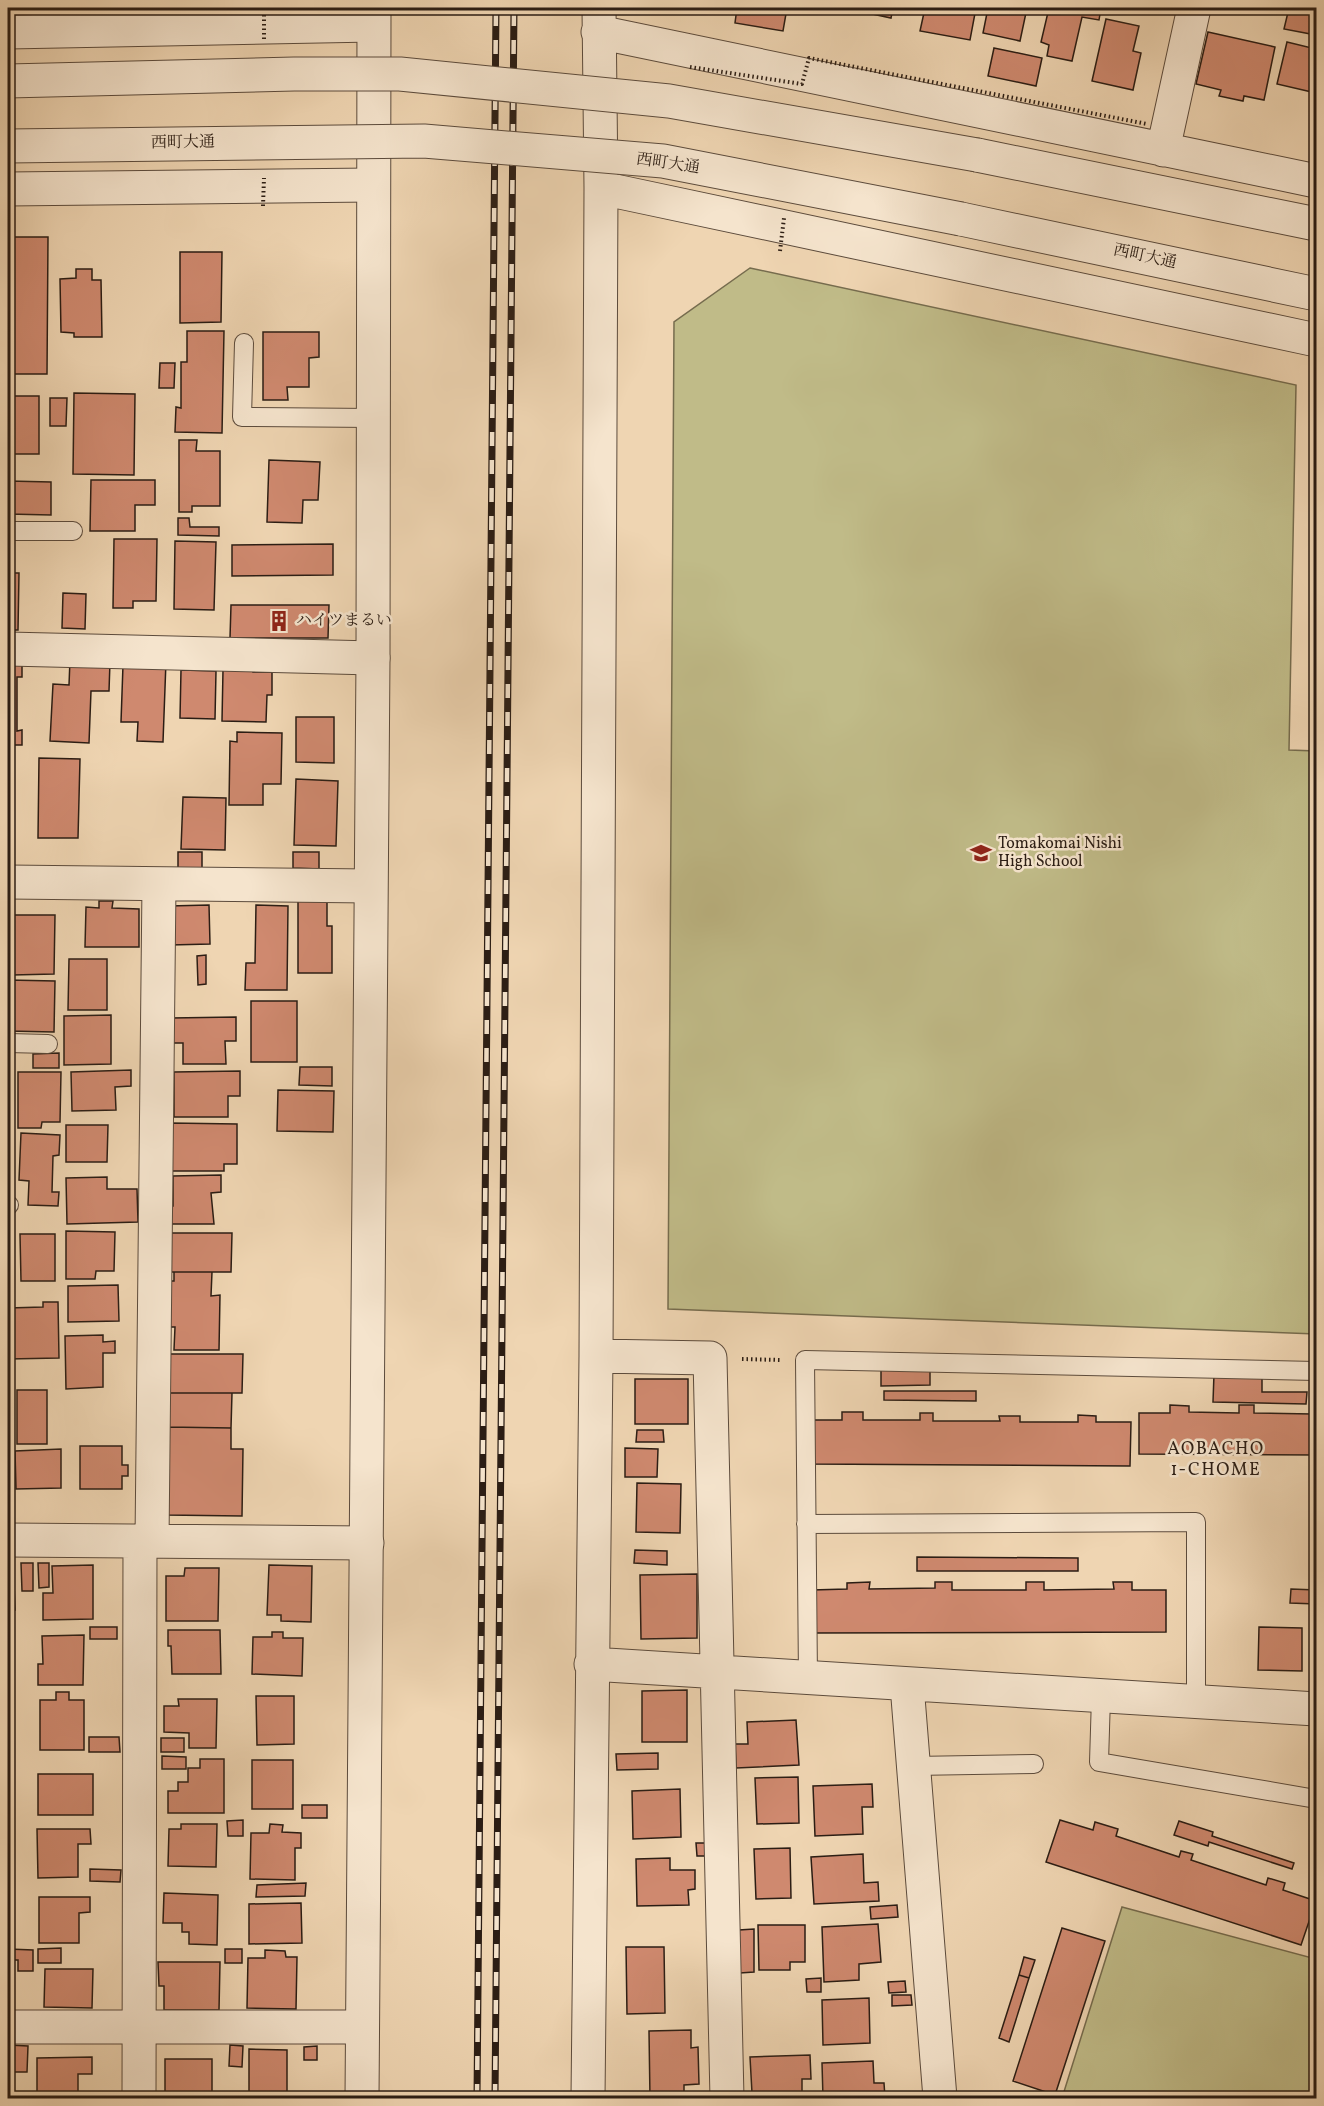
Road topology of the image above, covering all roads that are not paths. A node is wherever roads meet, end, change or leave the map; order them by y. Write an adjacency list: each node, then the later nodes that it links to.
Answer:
1 (1194, 8): 7 (street)
2 (373, 16): 3 (street); 10 (street)
3 (168, 19): 5 (street)
4 (598, 20): 7 (street); 11 (street)
5 (8, 32)
6 (8, 81): 13 (street, bridge)
7 (1155, 137): 9 (street)
8 (8, 146): 14 (street, 西町大通, bridge)
9 (1317, 181)
10 (372, 185): 12 (street); 17 (street)
11 (601, 188): 15 (street); 27 (street)
12 (8, 189)
13 (1317, 224)
14 (1317, 294)
15 (1317, 340)
16 (244, 343): 17 (lane)
17 (373, 418): 21 (street)
18 (8, 531): 19 (lane)
19 (73, 531)
20 (8, 649): 21 (street)
21 (374, 658): 24 (street)
22 (8, 882): 23 (street)
23 (159, 884): 24 (street); 31 (street)
24 (370, 886): 32 (street)
25 (8, 1043): 26 (lane)
26 (48, 1044)
27 (596, 1356): 33 (street); 34 (street)
28 (1317, 1371): 29 (lane)
29 (806, 1524): 35 (lane); 38 (lane)
30 (8, 1540): 31 (street)
31 (146, 1541): 32 (street); 43 (street)
32 (367, 1543): 45 (street)
33 (591, 1664): 34 (street); 48 (street)
34 (716, 1671): 35 (street); 49 (street)
35 (808, 1678): 36 (street)
36 (907, 1685): 37 (street); 41 (street)
37 (1101, 1696): 38 (street); 42 (lane)
38 (1196, 1702): 39 (street)
39 (1317, 1709)
40 (1034, 1764): 41 (lane)
41 (914, 1766): 50 (street)
42 (1317, 1799)
43 (140, 2026): 44 (street); 45 (street); 46 (street)
44 (8, 2027)
45 (362, 2027): 47 (street)
46 (139, 2098)
47 (362, 2098)
48 (588, 2098)
49 (726, 2098)
50 (940, 2098)

